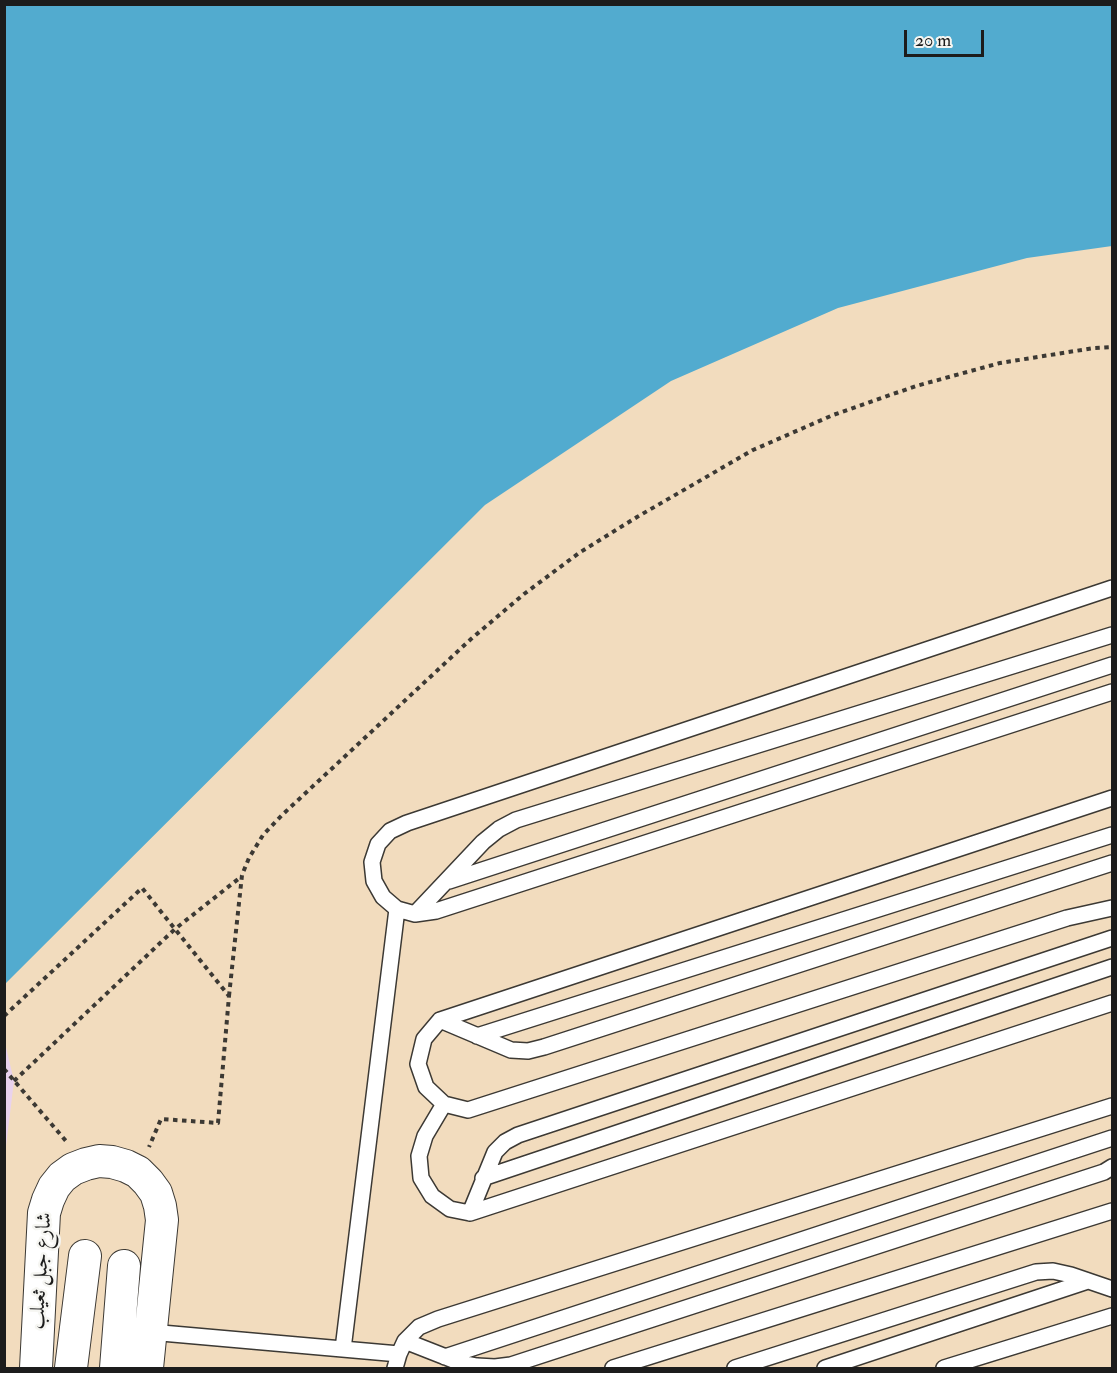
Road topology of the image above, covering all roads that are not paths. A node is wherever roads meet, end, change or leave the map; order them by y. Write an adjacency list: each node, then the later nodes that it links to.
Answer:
1 (1113, 588): 10 (lane)
2 (1113, 635): 8 (lane)
3 (1113, 665): 8 (lane)
4 (1113, 692): 11 (lane)
5 (1113, 798): 15 (lane)
6 (1113, 835): 16 (lane)
7 (1113, 863): 16 (lane)
8 (446, 882): 11 (lane)
9 (1113, 908): 17 (lane)
10 (397, 909): 11 (lane); 30 (lane)
11 (415, 914)
12 (1113, 938): 21 (lane)
13 (1113, 967): 21 (lane)
14 (1113, 1003): 23 (lane)
15 (440, 1020): 16 (lane); 17 (lane)
16 (477, 1036)
17 (444, 1104): 23 (lane)
18 (1113, 1106): 31 (lane)
19 (1113, 1138): 32 (lane)
20 (1113, 1167): 32 (lane)
21 (483, 1179): 23 (lane)
22 (1113, 1211): 37 (lane)
23 (471, 1213)
24 (85, 1256): 34 (street)
25 (124, 1266): 35 (street)
26 (1088, 1281): 27 (lane); 38 (lane); 39 (lane)
27 (1113, 1289)
28 (1113, 1316): 40 (lane)
29 (150, 1332): 30 (lane); 33 (street, شارع جبل ثعيلب); 36 (street)
30 (343, 1349): 31 (lane)
31 (400, 1354): 32 (lane)
32 (445, 1357)
33 (36, 1368)
34 (71, 1368)
35 (116, 1368)
36 (147, 1368)
37 (613, 1368)
38 (735, 1368)
39 (825, 1368)
40 (944, 1368)

